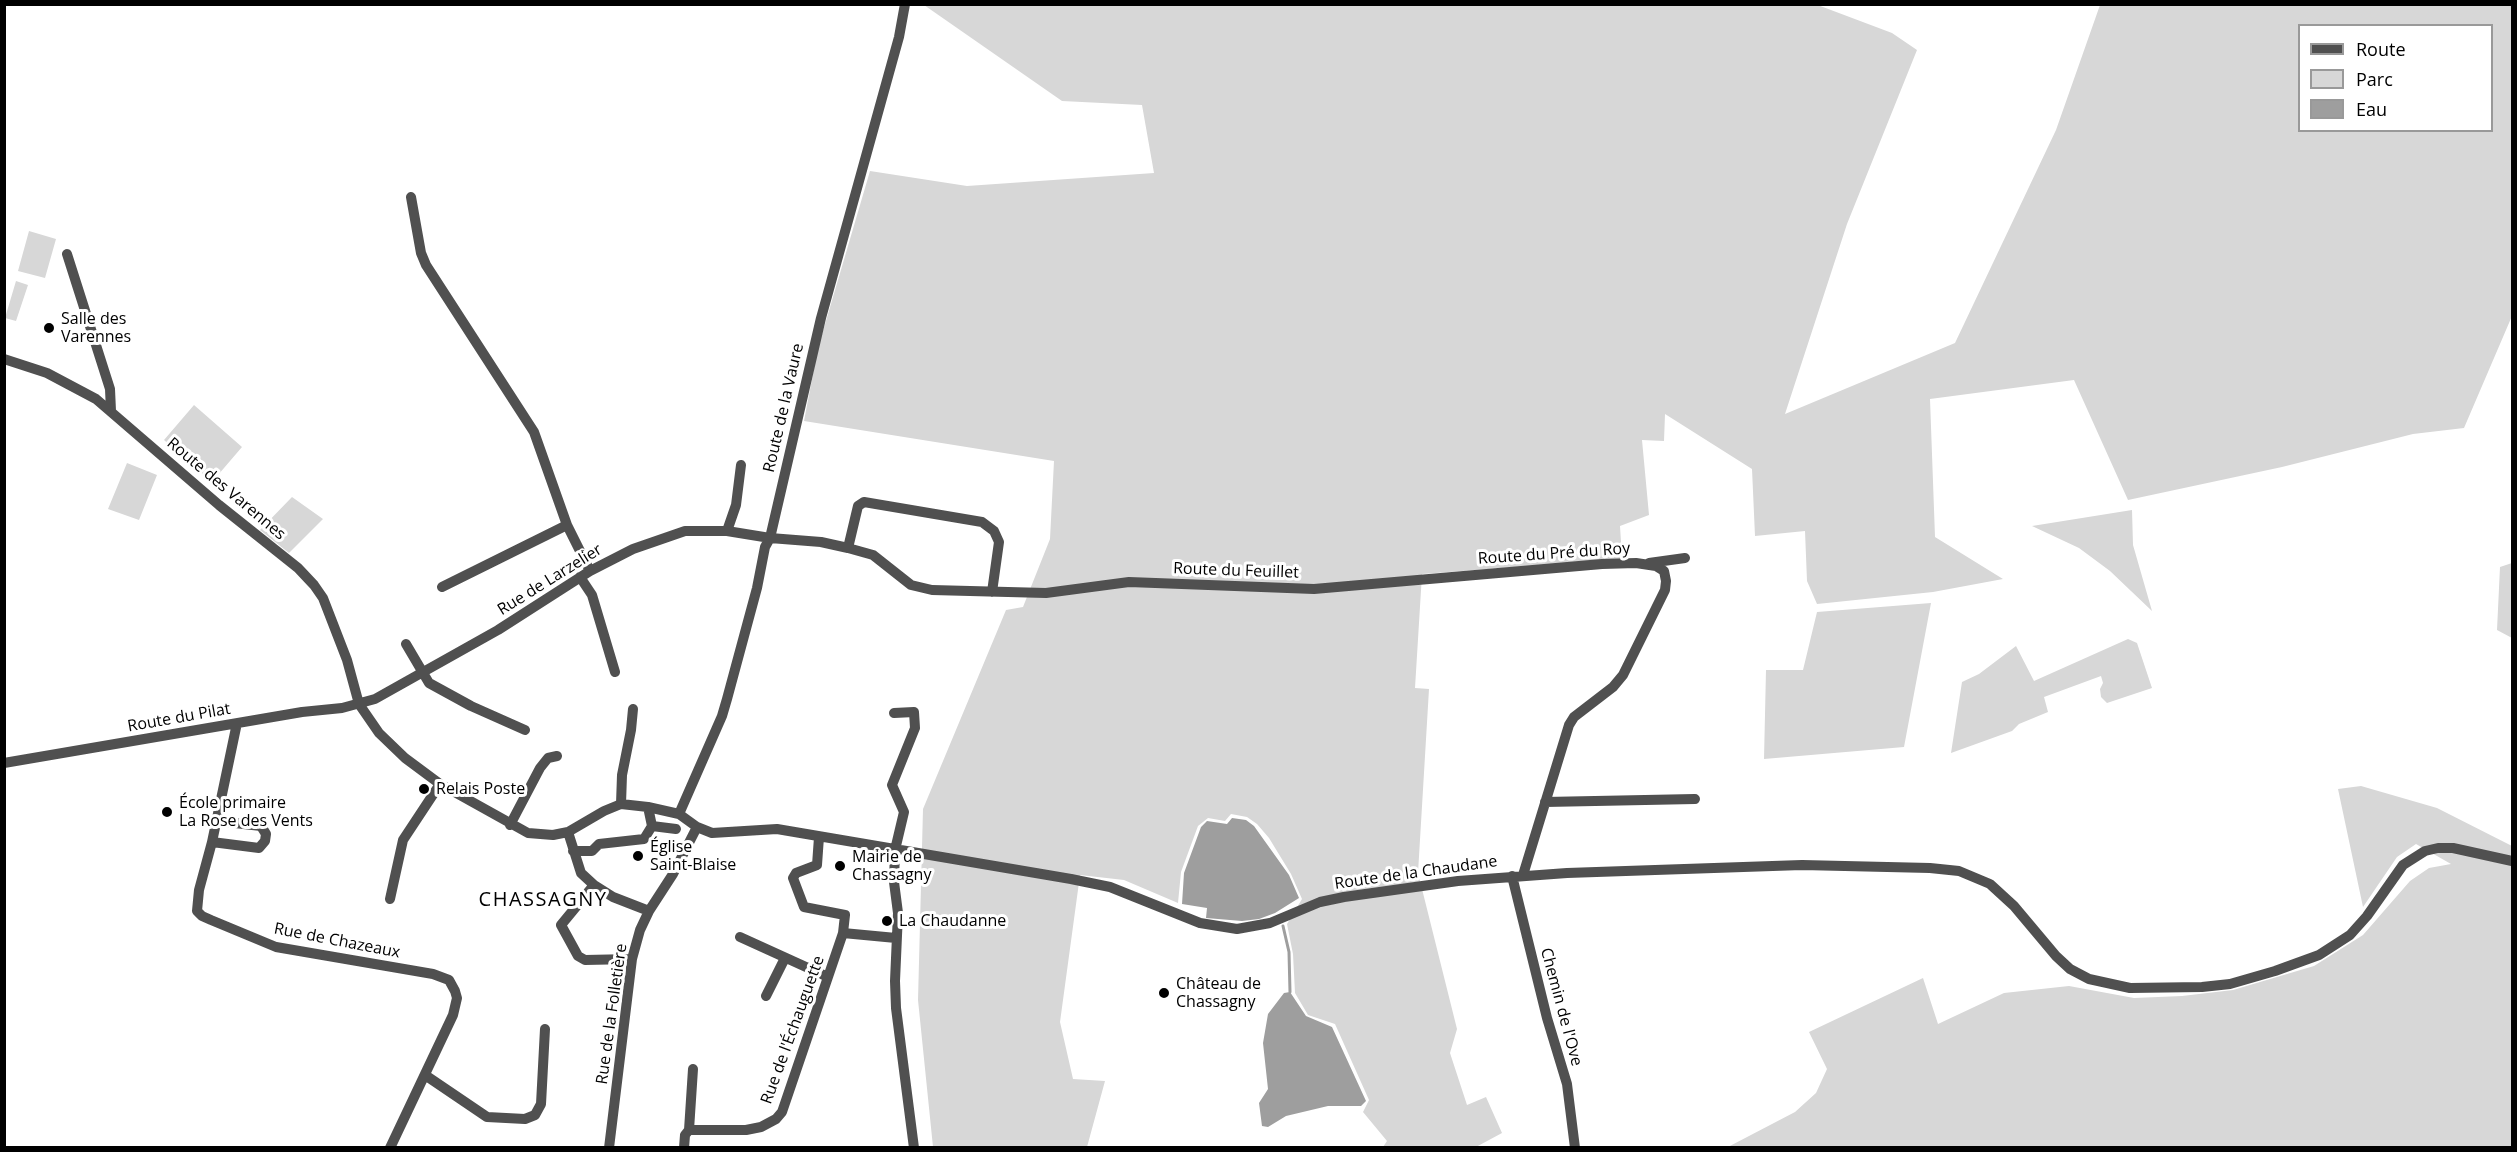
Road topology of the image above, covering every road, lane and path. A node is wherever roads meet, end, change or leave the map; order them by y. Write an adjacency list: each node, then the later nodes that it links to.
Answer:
1 (905, 4): 9 (street, Route de la Vaure)
2 (411, 197): 7 (street)
3 (67, 254): 5 (street)
4 (4, 358): 5 (street, Route des Varennes)
5 (111, 411): 20 (street, Route des Varennes)
6 (741, 465): 8 (street)
7 (567, 525): 12 (street); 15 (street)
8 (727, 531): 9 (street, Rue de Larzelier); 12 (street, Rue de Larzelier)
9 (770, 538): 10 (street, Rue de Larzelier); 32 (street, Route de la Vaure)
10 (848, 548): 16 (street, Route du Feuillet); 16 (street)
11 (1648, 563): 13 (street, Route du Pré du Roy); 14 (street, Route du Pré du Roy); 14 (street)
12 (585, 574): 18 (street); 19 (street, Rue de Larzelier)
13 (1424, 580): 16 (street, Route du Feuillet)
14 (1666, 581): 29 (street)
15 (442, 587)
16 (992, 592)
17 (406, 644): 19 (street)
18 (615, 672)
19 (423, 674): 20 (street, Rue de Larzelier); 24 (street)
20 (359, 704): 23 (street, Route du Pilat); 27 (street)
21 (633, 709): 30 (street)
22 (894, 713): 41 (street)
23 (237, 723): 26 (street, Route du Pilat); 33 (street, Rue de Chazeaux)
24 (525, 730)
25 (557, 756): 34 (street)
26 (4, 763)
27 (440, 784): 34 (street); 46 (street)
28 (1695, 799): 29 (street)
29 (1545, 802): 44 (street)
30 (621, 804): 31 (street, Route de la Chaudane); 38 (street)
31 (648, 807): 32 (street, Route de la Chaudane); 35 (street)
32 (679, 814): 36 (street, Route de la Chaudane)
33 (217, 821): 40 (street, Rue de Chazeaux); 40 (street)
34 (510, 825): 38 (street)
35 (652, 826): 37 (street); 42 (street)
36 (697, 827): 39 (street, Route de la Chaudane); 47 (street, Rue de la Folletière)
37 (676, 829)
38 (568, 832): 42 (street)
39 (819, 837): 41 (street, Route de la Chaudane); 48 (street)
40 (212, 842): 57 (street, Rue de Chazeaux)
41 (895, 850): 44 (street, Route de la Chaudane); 50 (street)
42 (573, 851): 45 (street)
43 (2512, 861): 44 (street, Route de la Chaudane)
44 (1517, 875): 63 (street, Chemin de l'Ove)
45 (594, 885): 47 (street); 52 (street)
46 (390, 899)
47 (649, 911): 52 (street, Rue de la Folletière)
48 (843, 933): 50 (street); 53 (street, Rue de l'Échauguette)
49 (740, 938): 51 (street)
50 (896, 939): 62 (street)
51 (785, 958): 53 (street); 54 (street)
52 (632, 959): 60 (street, Rue de la Folletière)
53 (828, 977): 58 (street, Rue de l'Échauguette)
54 (766, 996)
55 (545, 1029): 57 (street)
56 (693, 1069): 58 (street)
57 (425, 1076): 59 (street, Rue de Chazeaux)
58 (689, 1130): 61 (street)
59 (390, 1148)
60 (609, 1148)
61 (684, 1148)
62 (914, 1148)
63 (1575, 1148)

